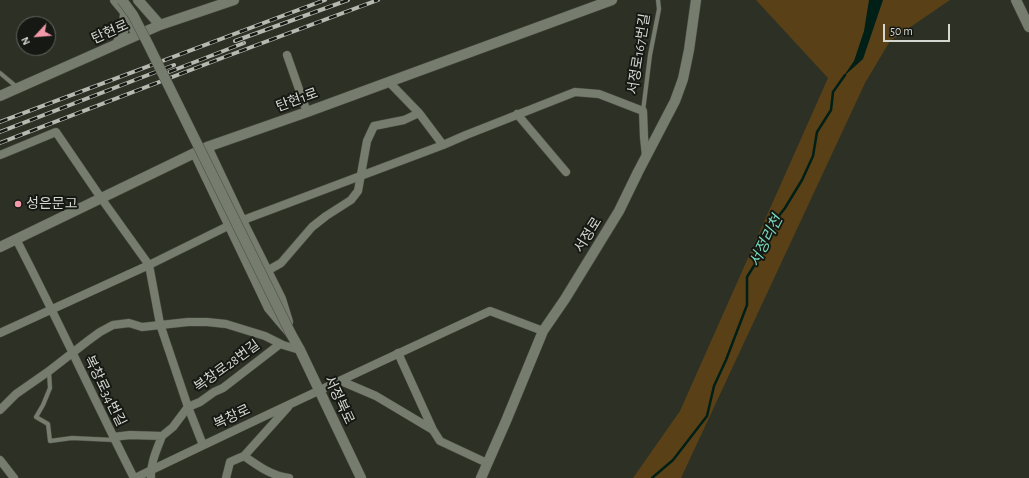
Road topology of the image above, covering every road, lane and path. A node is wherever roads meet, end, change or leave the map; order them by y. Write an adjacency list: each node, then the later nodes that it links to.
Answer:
1 (115, 0): 9 (street)
2 (122, 0): 41 (street, bridge)
3 (138, 0): 10 (street)
4 (234, 0): 10 (street, 탄현로)
5 (612, 0): 16 (street, 탄현1로)
6 (658, 0): 19 (lane, 서정로167번길)
7 (696, 0): 27 (street, 서정로)
8 (1016, 0): 11 (street)
9 (125, 12): 12 (street); 13 (street)
10 (160, 25): 12 (street, 탄현로)
11 (1029, 27)
12 (137, 35): 13 (street, 탄현로)
13 (117, 44): 17 (street, 탄현로)
14 (287, 55): 20 (street)
15 (0, 73): 17 (lane)
16 (389, 82): 20 (street, 탄현1로); 21 (street)
17 (19, 88): 18 (street, 탄현로)
18 (0, 96)
19 (643, 111): 22 (street, 서정로167번길); 27 (street, 서정로167번길)
20 (307, 112): 24 (street, 탄현1로)
21 (419, 113): 23 (street); 29 (street)
22 (517, 114): 23 (street, 서정로167번길); 28 (street)
23 (443, 145): 29 (street, 서정로167번길)
24 (207, 147): 25 (street, 탄현1로); 31 (street)
25 (195, 153): 30 (street, 탄현1로); 32 (street)
26 (0, 155): 30 (street, 복창로28번길)
27 (646, 156): 39 (street, 서정로)
28 (566, 172)
29 (360, 176): 31 (street, 서정로167번길); 36 (street)
30 (101, 198): 33 (street, 탄현1로); 35 (street, 복창로28번길)
31 (242, 221): 32 (street, 서정로167번길); 36 (street)
32 (230, 225): 35 (street); 41 (street)
33 (16, 239): 34 (street, 탄현1로); 37 (street, 복창로34번길)
34 (0, 247)
35 (149, 265): 37 (street); 38 (street, 복창로28번길)
36 (268, 271): 41 (street)
37 (52, 309): 40 (street); 44 (street, 복창로34번길)
38 (160, 324): 42 (street, 복창로28번길); 44 (street, 복창로28번길); 50 (street, 복창로28번길)
39 (543, 331): 45 (street, 복창로); 58 (street, 서정로)
40 (0, 333)
41 (291, 334): 43 (street, 서정북로)
42 (280, 344): 43 (street, 복창로28번길); 50 (street, 복창로28번길)
43 (300, 350): 48 (street, 서정북로)
44 (72, 353): 46 (street, 복창로34번길); 54 (street, 복창로34번길)
45 (398, 353): 47 (street, 복창로); 52 (street)
46 (49, 371): 51 (street, 복창로34번길); 54 (lane, 복창로34번길)
47 (341, 381): 48 (street, 복창로); 52 (street)
48 (320, 391): 49 (street, 복창로); 64 (street, 서정북로)
49 (291, 404): 55 (street, 복창로); 56 (street)
50 (188, 407): 53 (street, 복창로28번길); 55 (street, 복창로28번길)
51 (0, 410)
52 (433, 430): 58 (street)
53 (162, 436): 54 (street); 59 (street)
54 (114, 439): 61 (street, 복창로34번길)
55 (203, 445): 59 (street, 복창로)
56 (244, 456): 62 (street); 63 (street)
57 (0, 460): 60 (street)
58 (487, 463): 65 (street, 서정로)
59 (150, 474): 61 (street, 복창로)
60 (14, 478)
61 (134, 478)
62 (226, 478)
63 (289, 478)
64 (361, 478)
65 (481, 478)

